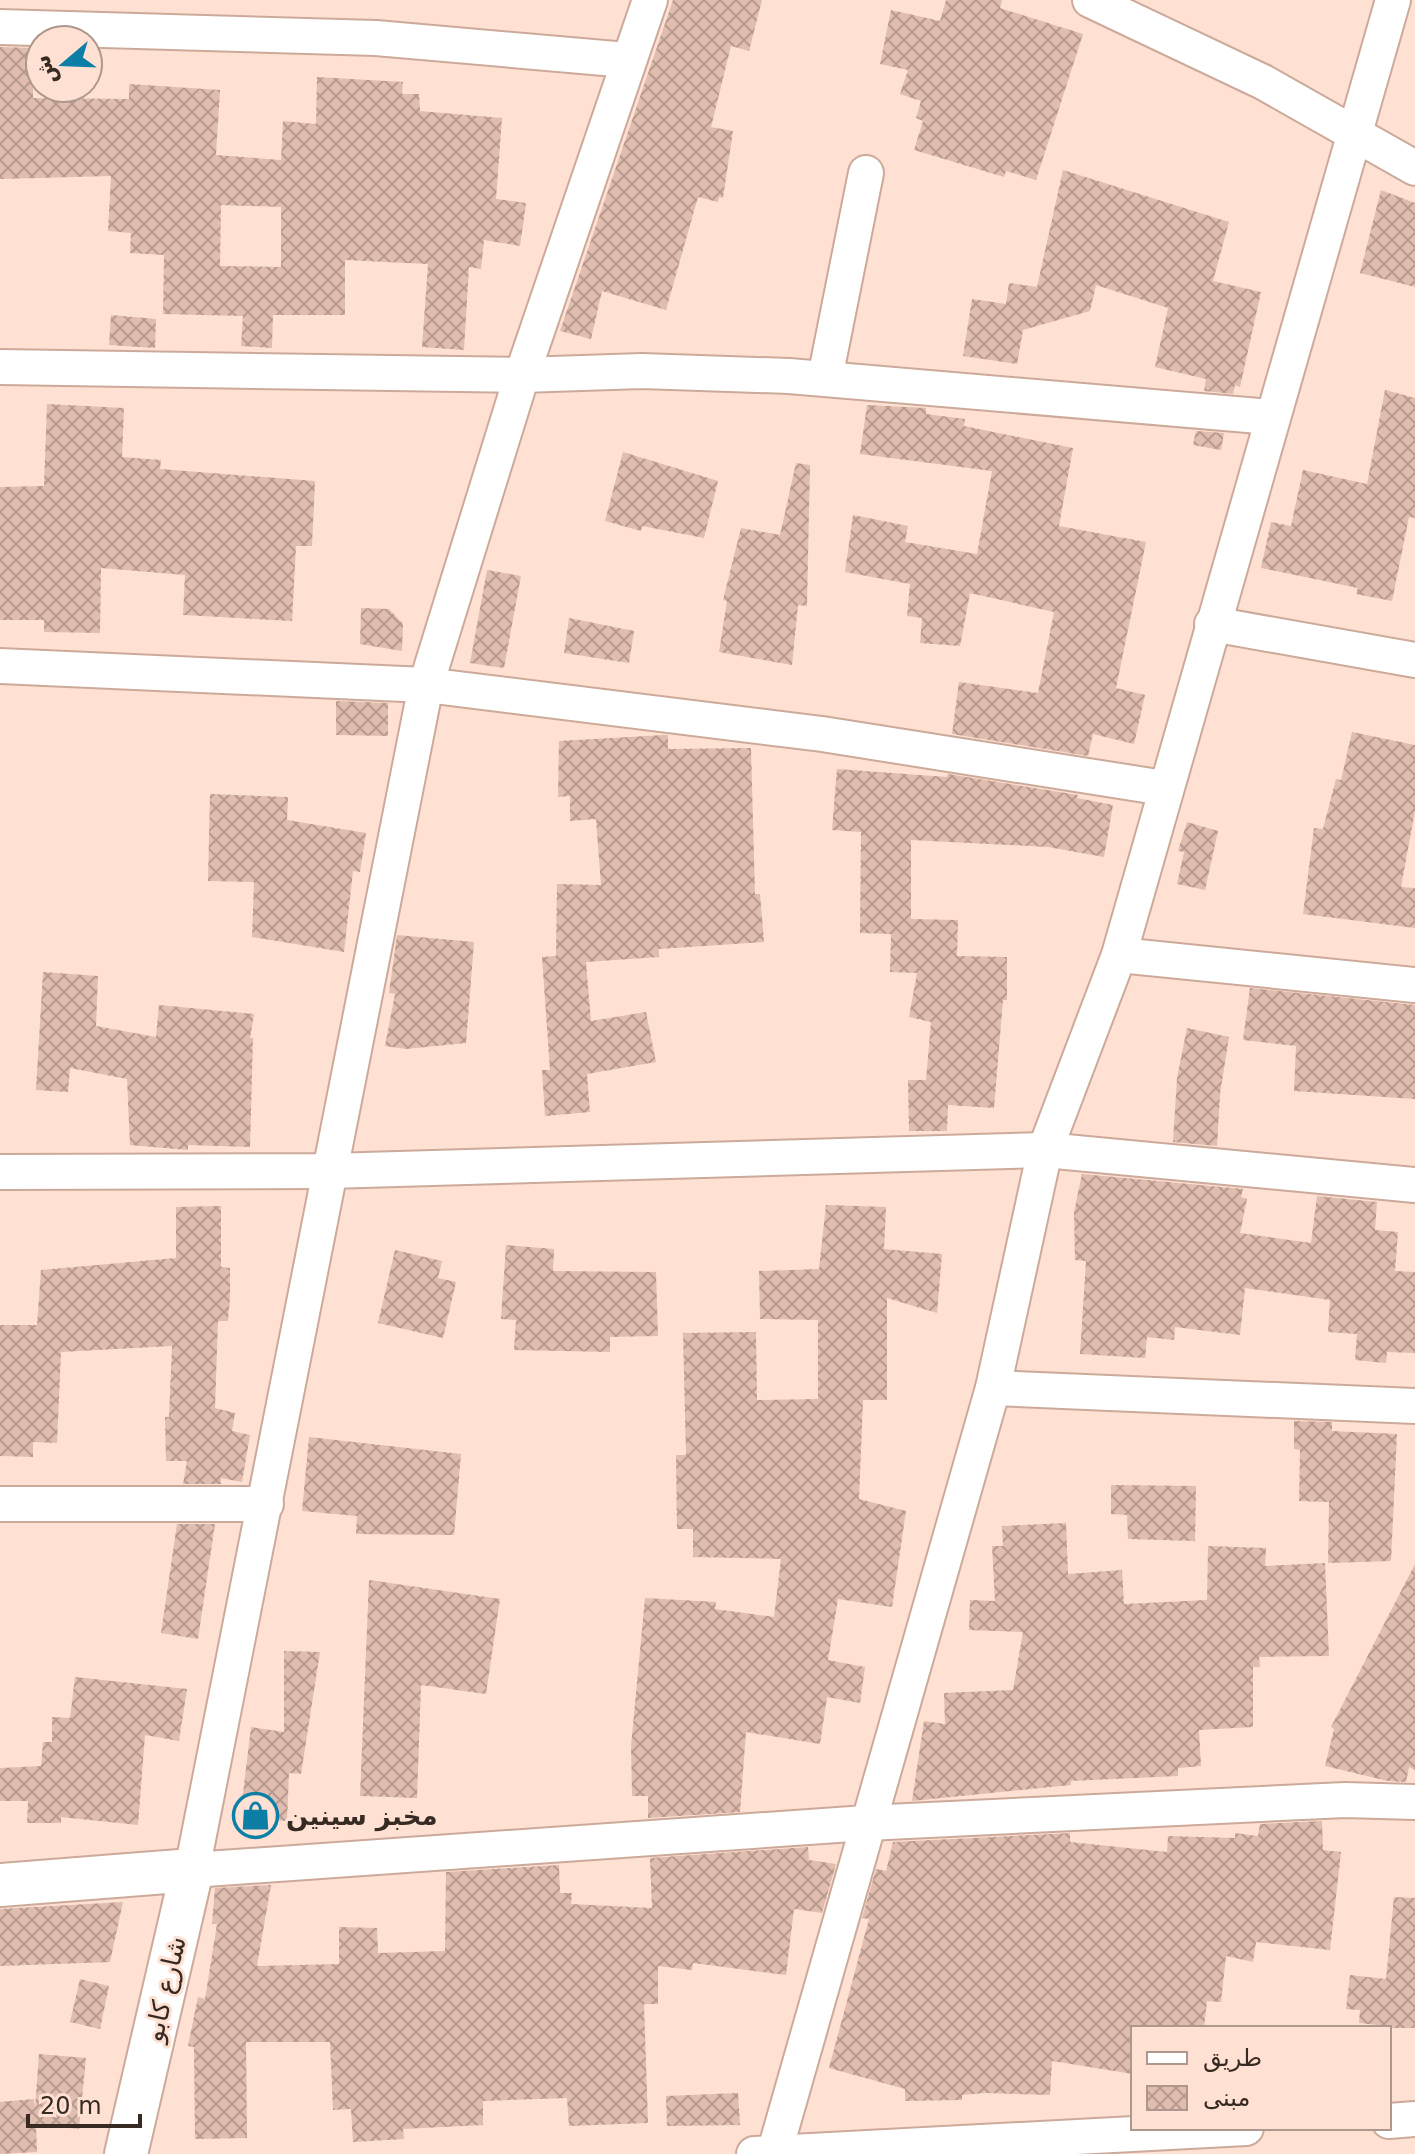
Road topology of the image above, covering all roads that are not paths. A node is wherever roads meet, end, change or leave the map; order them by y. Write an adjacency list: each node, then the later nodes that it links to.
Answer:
1 (650, 0): 5 (street)
2 (1090, 0): 6 (street)
3 (1393, 0): 6 (street)
4 (0, 27): 5 (street)
5 (627, 60): 10 (street)
6 (1353, 133): 7 (street); 12 (street)
7 (1415, 168)
8 (866, 173): 11 (street)
9 (0, 367): 10 (street)
10 (522, 375): 11 (street); 16 (street)
11 (825, 378): 12 (street)
12 (1271, 417): 13 (street)
13 (1212, 624): 14 (street); 17 (street)
14 (1415, 660)
15 (0, 666): 16 (street)
16 (426, 685): 17 (street); 21 (street)
17 (1164, 788): 18 (street)
18 (1119, 955): 19 (street); 20 (street)
19 (1415, 985)
20 (1045, 1150): 21 (street); 23 (street); 24 (street)
21 (329, 1171): 22 (street); 27 (street)
22 (0, 1172)
23 (1415, 1185)
24 (993, 1388): 25 (street); 29 (street)
25 (1415, 1406)
26 (0, 1504): 27 (street)
27 (266, 1504): 30 (street)
28 (1415, 1802): 29 (street)
29 (866, 1823): 30 (street); 35 (street)
30 (192, 1870): 31 (street); 36 (street, شارع كابو)
31 (0, 1885)
32 (1415, 2119): 33 (street)
33 (1391, 2121)
34 (1208, 2130): 35 (street)
35 (768, 2153)
36 (126, 2154)

